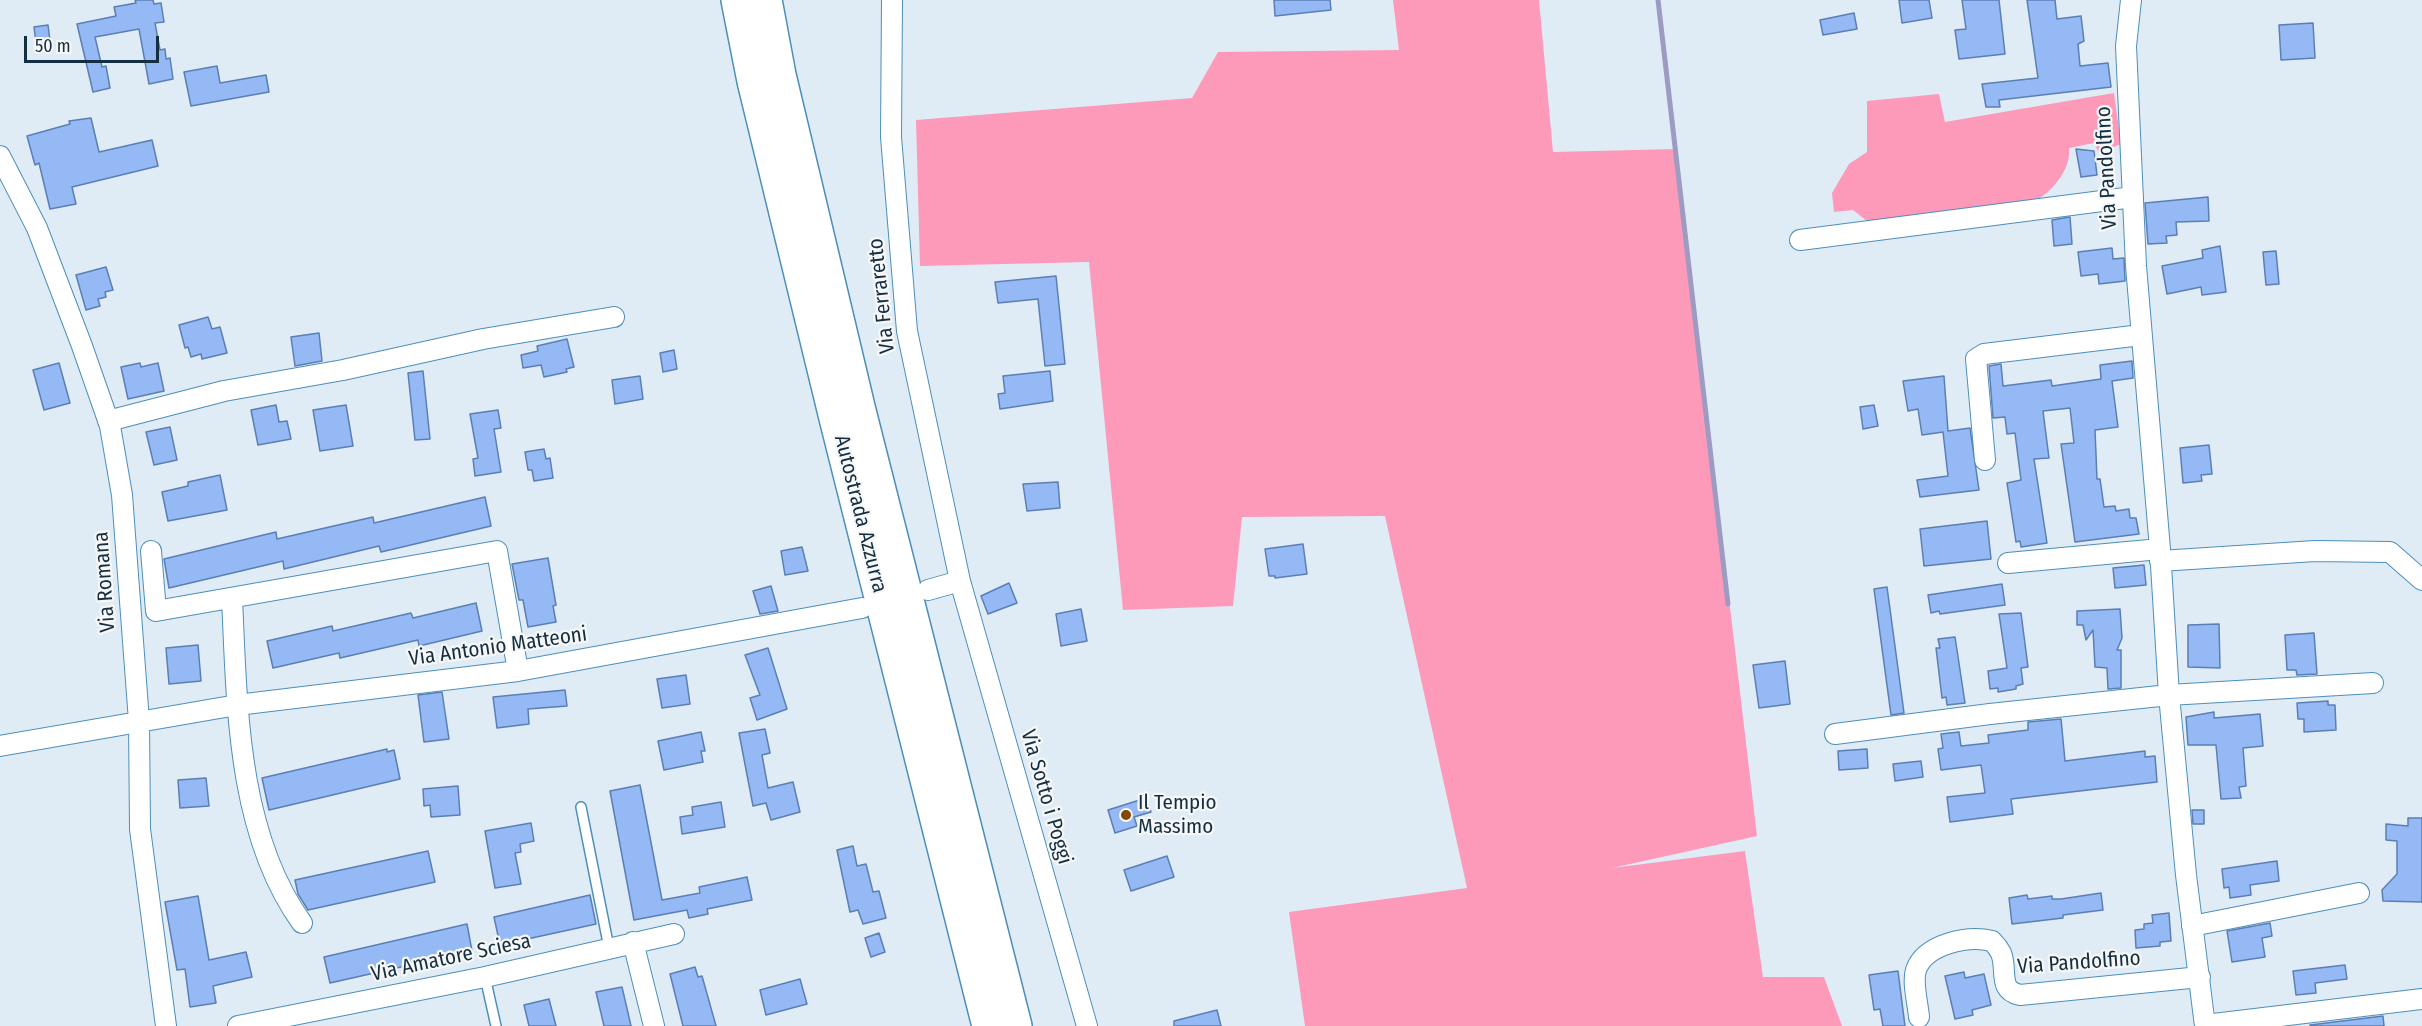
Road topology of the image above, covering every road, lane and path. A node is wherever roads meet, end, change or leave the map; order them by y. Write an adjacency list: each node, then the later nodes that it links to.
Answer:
1 (738, 0): 44 (highway, Autostrada Azzurra)
2 (765, 0): 45 (highway, Autostrada Azzurra)
3 (892, 0): 16 (street, Via Ferraretto)
4 (2131, 0): 6 (street, Via Pandolfino)
5 (0, 156): 10 (street, Via Romana)
6 (2133, 197): 7 (street); 9 (street, Via Pandolfino)
7 (1800, 240)
8 (614, 317): 10 (street)
9 (2141, 335): 11 (street); 13 (street, Via Pandolfino)
10 (108, 421): 24 (street, Via Romana)
11 (1985, 460)
12 (151, 551): 18 (street)
13 (2160, 555): 14 (street); 15 (street); 22 (street, Via Pandolfino)
14 (2008, 563)
15 (2422, 580)
16 (960, 581): 17 (street); 46 (street, Via Sotto i Poggi)
17 (928, 590)
18 (232, 598): 20 (street); 23 (street)
19 (862, 608): 20 (street, Via Antonio Matteoni)
20 (518, 671): 23 (street, Via Antonio Matteoni)
21 (2373, 683): 22 (street)
22 (2169, 694): 25 (street); 30 (street, Via Pandolfino)
23 (237, 705): 24 (street, Via Antonio Matteoni); 29 (street)
24 (139, 721): 26 (street, Via Antonio Matteoni); 40 (street, Via Romana)
25 (1836, 734)
26 (0, 746)
27 (581, 807): 33 (lane)
28 (2360, 893): 30 (street)
29 (302, 923)
30 (2192, 926): 35 (street, Via Pandolfino)
31 (674, 934): 32 (street, Via Amatore Sciesa)
32 (633, 942): 33 (street, Via Amatore Sciesa); 43 (street)
33 (609, 948): 34 (street, Via Amatore Sciesa)
34 (485, 977): 37 (street, Via Amatore Sciesa); 42 (lane)
35 (2200, 977): 38 (street, Via Pandolfino); 39 (street, Via Pandolfino)
36 (2422, 999): 39 (street, Via Pandolfino)
37 (337, 1017): 41 (street, Via Amatore Sciesa)
38 (1919, 1017)
39 (2205, 1025)
40 (166, 1026)
41 (238, 1026)
42 (496, 1026)
43 (654, 1026)
44 (989, 1026)
45 (1015, 1026)
46 (1087, 1026)

